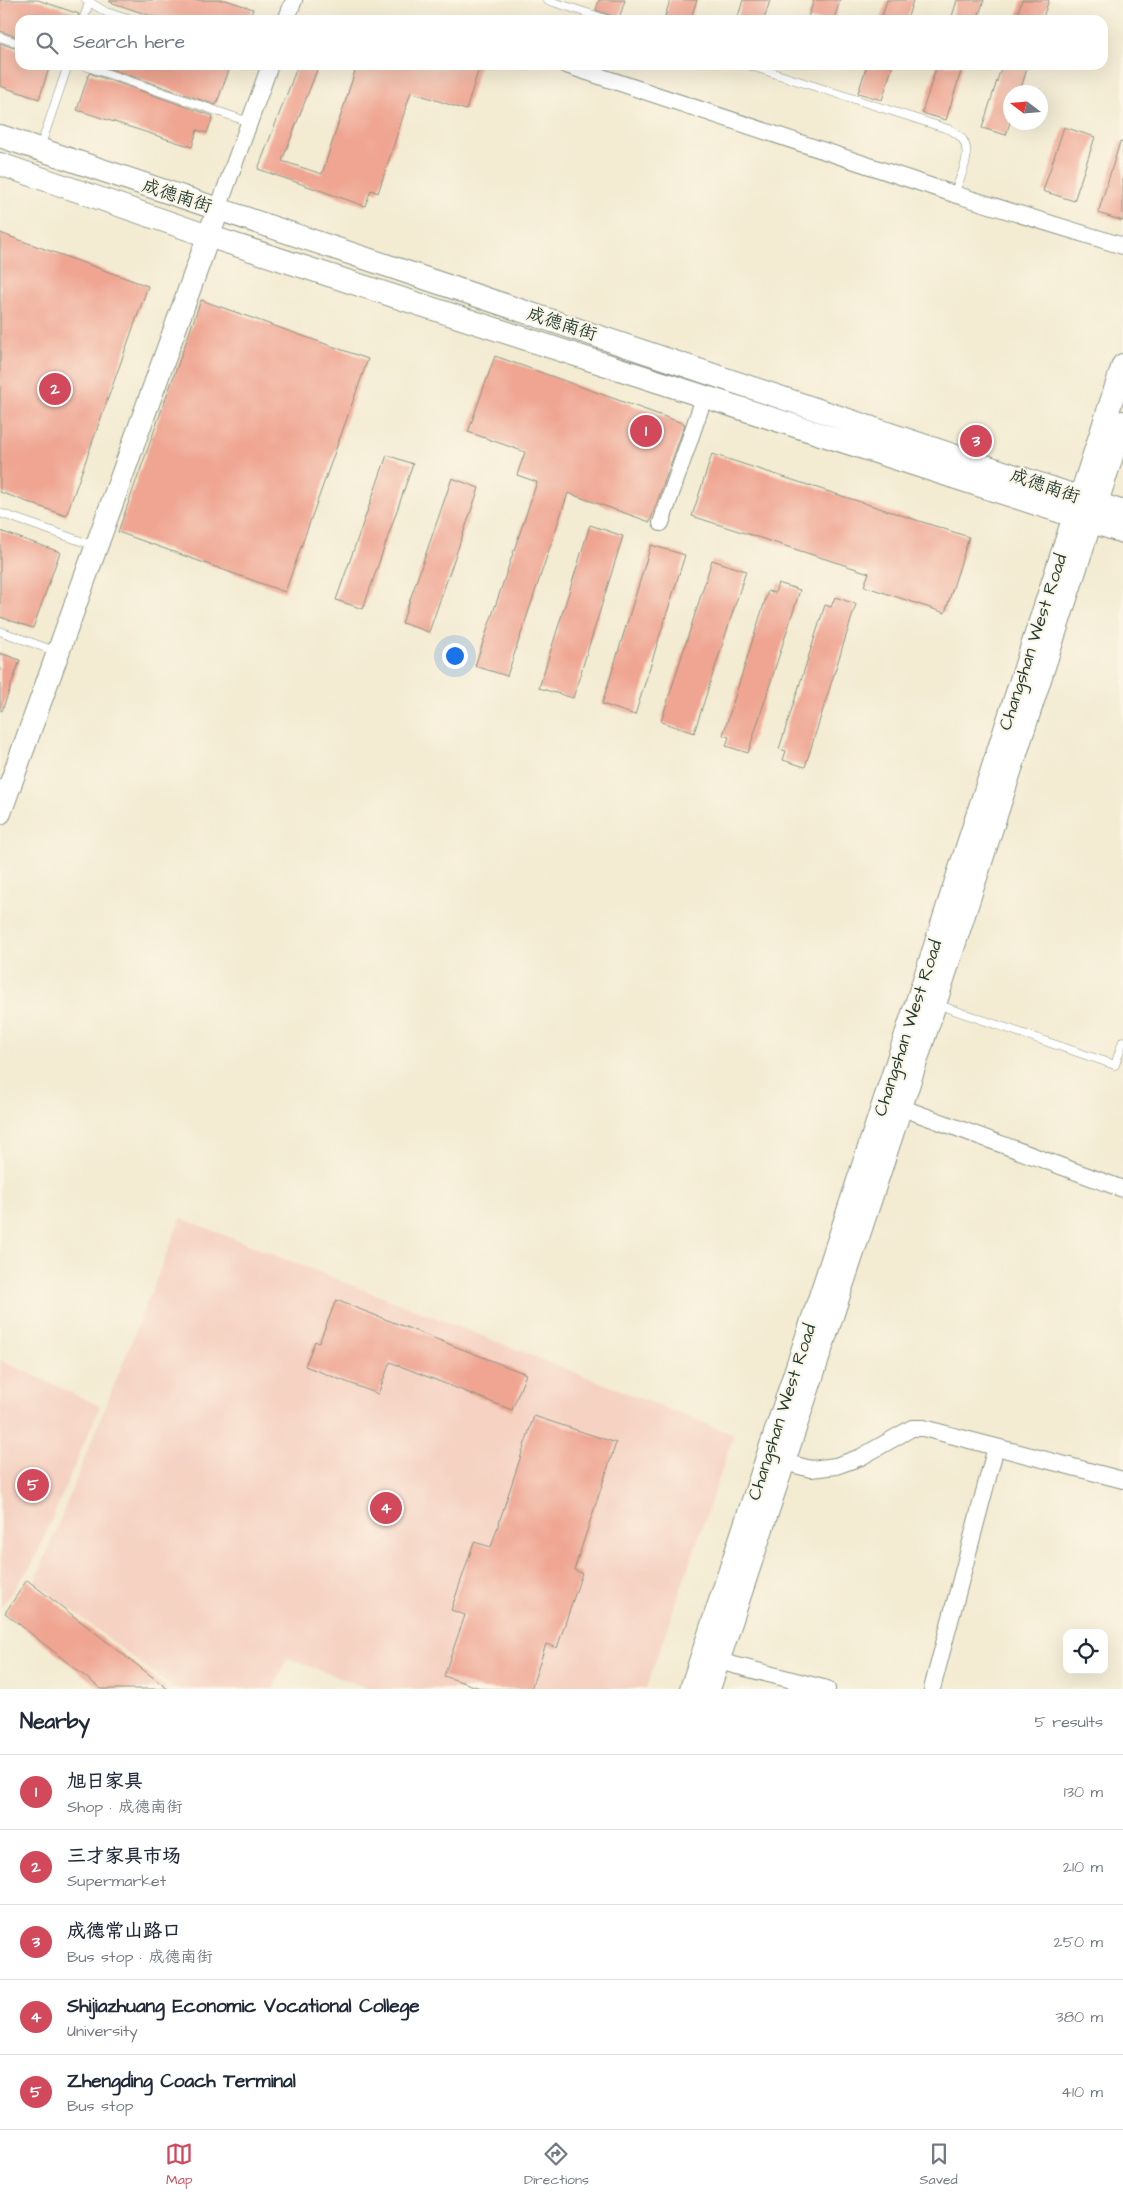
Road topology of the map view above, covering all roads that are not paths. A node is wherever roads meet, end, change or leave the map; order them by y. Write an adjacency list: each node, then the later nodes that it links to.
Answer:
1 (89, 0): 4 (lane); 5 (lane)
2 (294, 0): 6 (street)
3 (547, 0): 7 (lane)
4 (85, 15)
5 (115, 15)
6 (288, 15)
7 (594, 15)
8 (0, 37): 9 (lane)
9 (15, 42)
10 (66, 70): 17 (lane)
11 (97, 70): 15 (lane)
12 (268, 70): 15 (street)
13 (581, 70): 19 (street)
14 (764, 70): 19 (lane)
15 (249, 122): 20 (street)
16 (0, 136): 17 (main road, 成德南街)
17 (39, 150): 20 (main road, 成德南街)
18 (0, 164): 21 (main road, 成德南街)
19 (954, 194): 22 (street)
20 (218, 209): 21 (main road); 26 (main road, 成德南街)
21 (208, 236): 24 (main road, 成德南街); 31 (main road)
22 (1123, 246)
23 (1123, 365): 26 (main road, Changshan West Road)
24 (705, 395): 26 (main road, 成德南街); 29 (street)
25 (1123, 422): 26 (main road, Changshan West Road)
26 (1086, 509): 27 (main road, 成德南街); 30 (main road, 成德南街); 35 (main road, Changshan West Road); 43 (main road, Changshan West Road)
27 (1123, 512)
28 (0, 513): 31 (lane)
29 (661, 523)
30 (1123, 532)
31 (96, 546): 33 (main road)
32 (0, 631): 33 (lane)
33 (58, 652): 34 (main road)
34 (0, 813)
35 (934, 1004): 36 (lane); 37 (main road, Changshan West Road)
36 (1123, 1041)
37 (900, 1107): 38 (street); 40 (main road, Changshan West Road)
38 (1123, 1189)
39 (996, 1447): 40 (street); 41 (street); 46 (street)
40 (784, 1462): 42 (main road, Changshan West Road)
41 (1123, 1480)
42 (718, 1661): 44 (main road, Changshan West Road); 45 (street)
43 (690, 1689)
44 (709, 1689)
45 (827, 1689)
46 (932, 1689)

